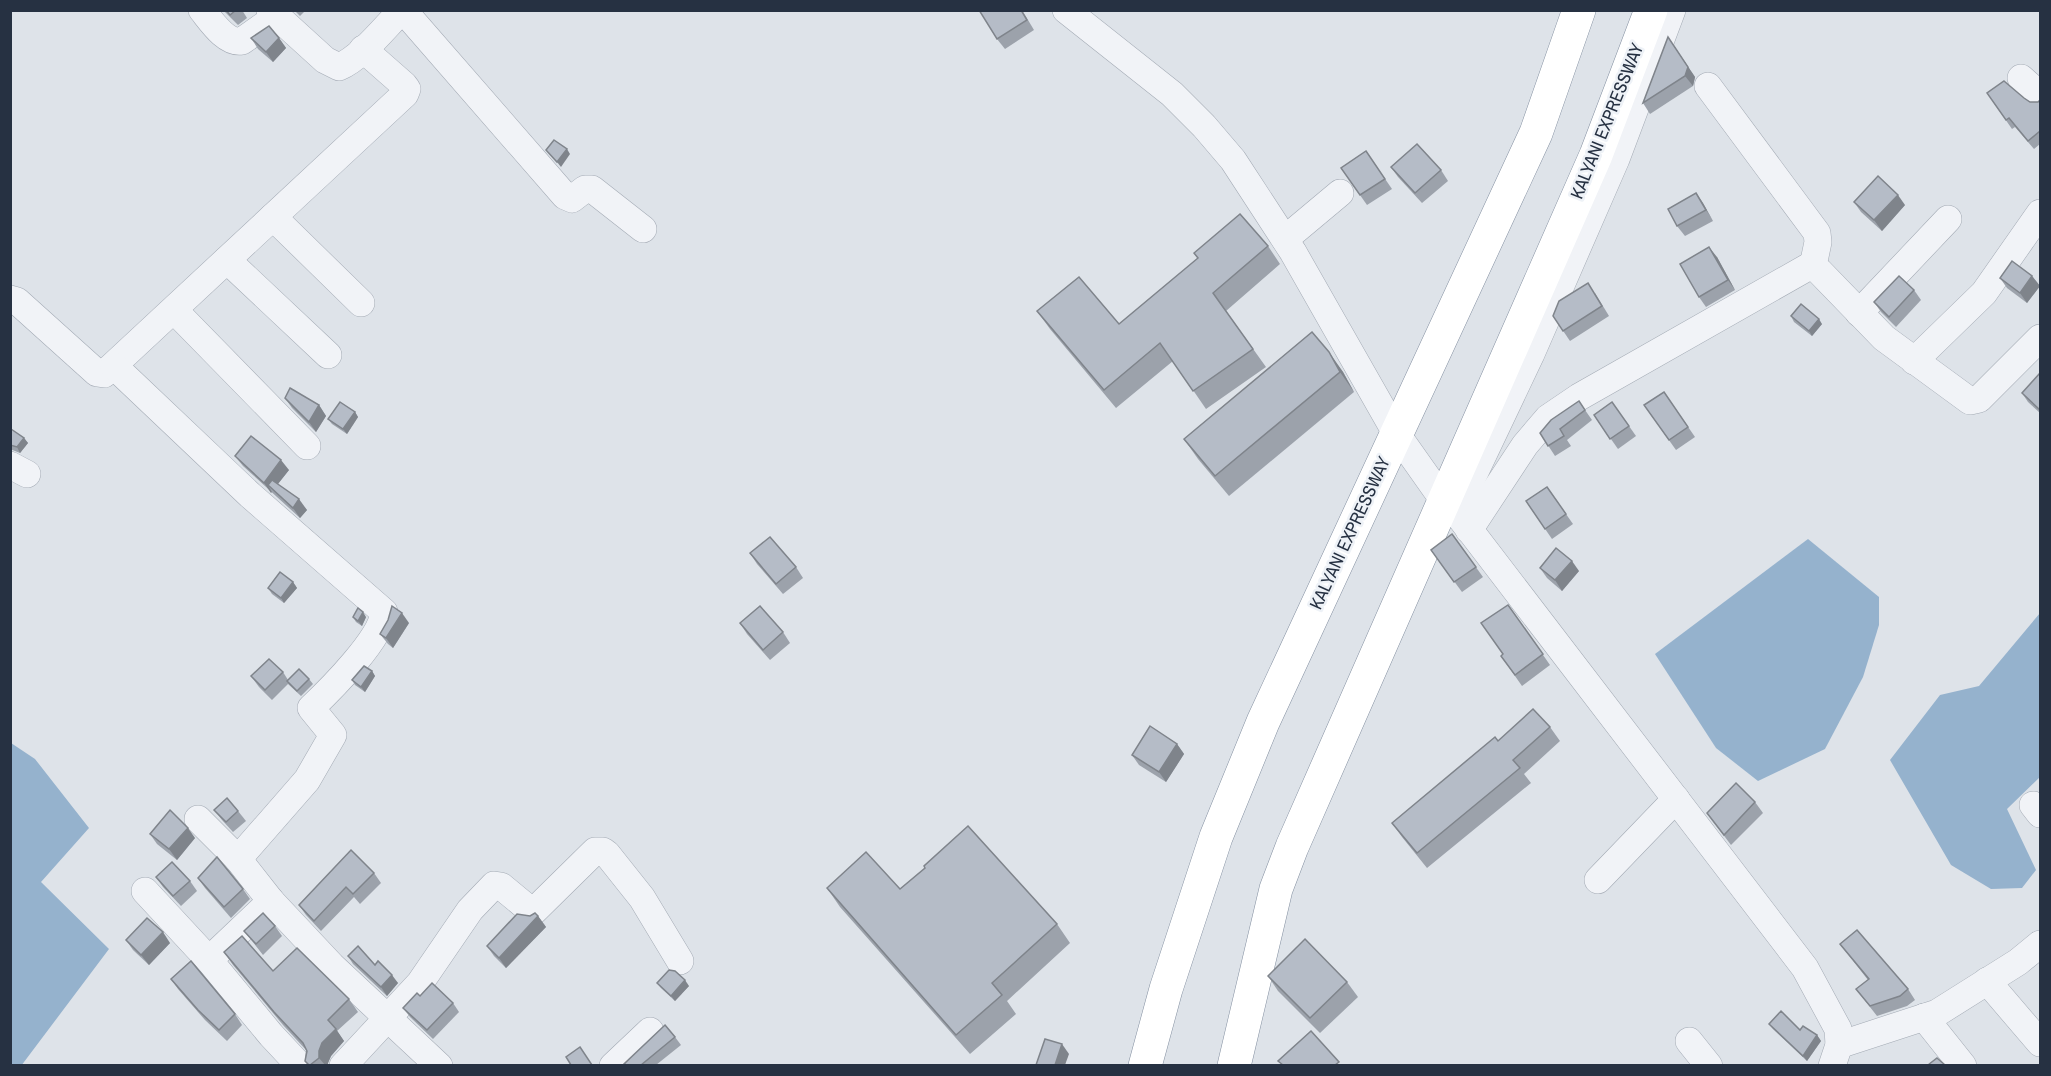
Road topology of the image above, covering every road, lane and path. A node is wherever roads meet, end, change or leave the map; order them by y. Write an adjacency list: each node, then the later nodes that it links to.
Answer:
1 (201, 10): 7 (street)
2 (403, 10): 8 (street); 14 (street)
3 (1066, 10): 15 (street)
4 (1580, 10): 26 (highway, KALYANI EXPRESSWAY)
5 (1651, 10): 28 (highway, KALYANI EXPRESSWAY)
6 (1672, 10): 28 (street)
7 (273, 14): 8 (street)
8 (363, 49): 12 (street)
9 (1708, 86): 17 (street)
10 (1340, 193): 15 (street)
11 (2040, 213): 24 (street)
12 (273, 217): 16 (street); 19 (street)
13 (1948, 219): 21 (street)
14 (643, 229)
15 (1285, 239): 26 (street)
16 (227, 260): 20 (street); 23 (street)
17 (1813, 266): 21 (street); 28 (street)
18 (10, 299): 25 (street)
19 (361, 303)
20 (174, 310): 25 (street); 27 (street)
21 (1859, 313): 24 (street)
22 (2040, 338): 24 (street)
23 (328, 355)
24 (1914, 361)
25 (114, 366): 31 (street)
26 (1396, 432): 28 (street); 49 (highway, KALYANI EXPRESSWAY)
27 (307, 446)
28 (1456, 514): 29 (street); 50 (highway, KALYANI EXPRESSWAY)
29 (1676, 799): 32 (street); 44 (street)
30 (198, 819): 31 (street)
31 (238, 859): 34 (street)
32 (1598, 880)
33 (145, 891): 36 (street)
34 (271, 901): 36 (street); 39 (street)
35 (2040, 944): 38 (street)
36 (209, 960): 45 (street)
37 (680, 962): 39 (street)
38 (1988, 981): 40 (street); 43 (street)
39 (388, 1017): 46 (street); 47 (street)
40 (1924, 1017): 44 (street); 52 (street)
41 (650, 1031): 48 (street)
42 (1689, 1041): 51 (street)
43 (2040, 1043)
44 (1836, 1055)
45 (300, 1065)
46 (343, 1065)
47 (439, 1065)
48 (613, 1065)
49 (1145, 1065)
50 (1234, 1065)
51 (1709, 1065)
52 (1963, 1065)

